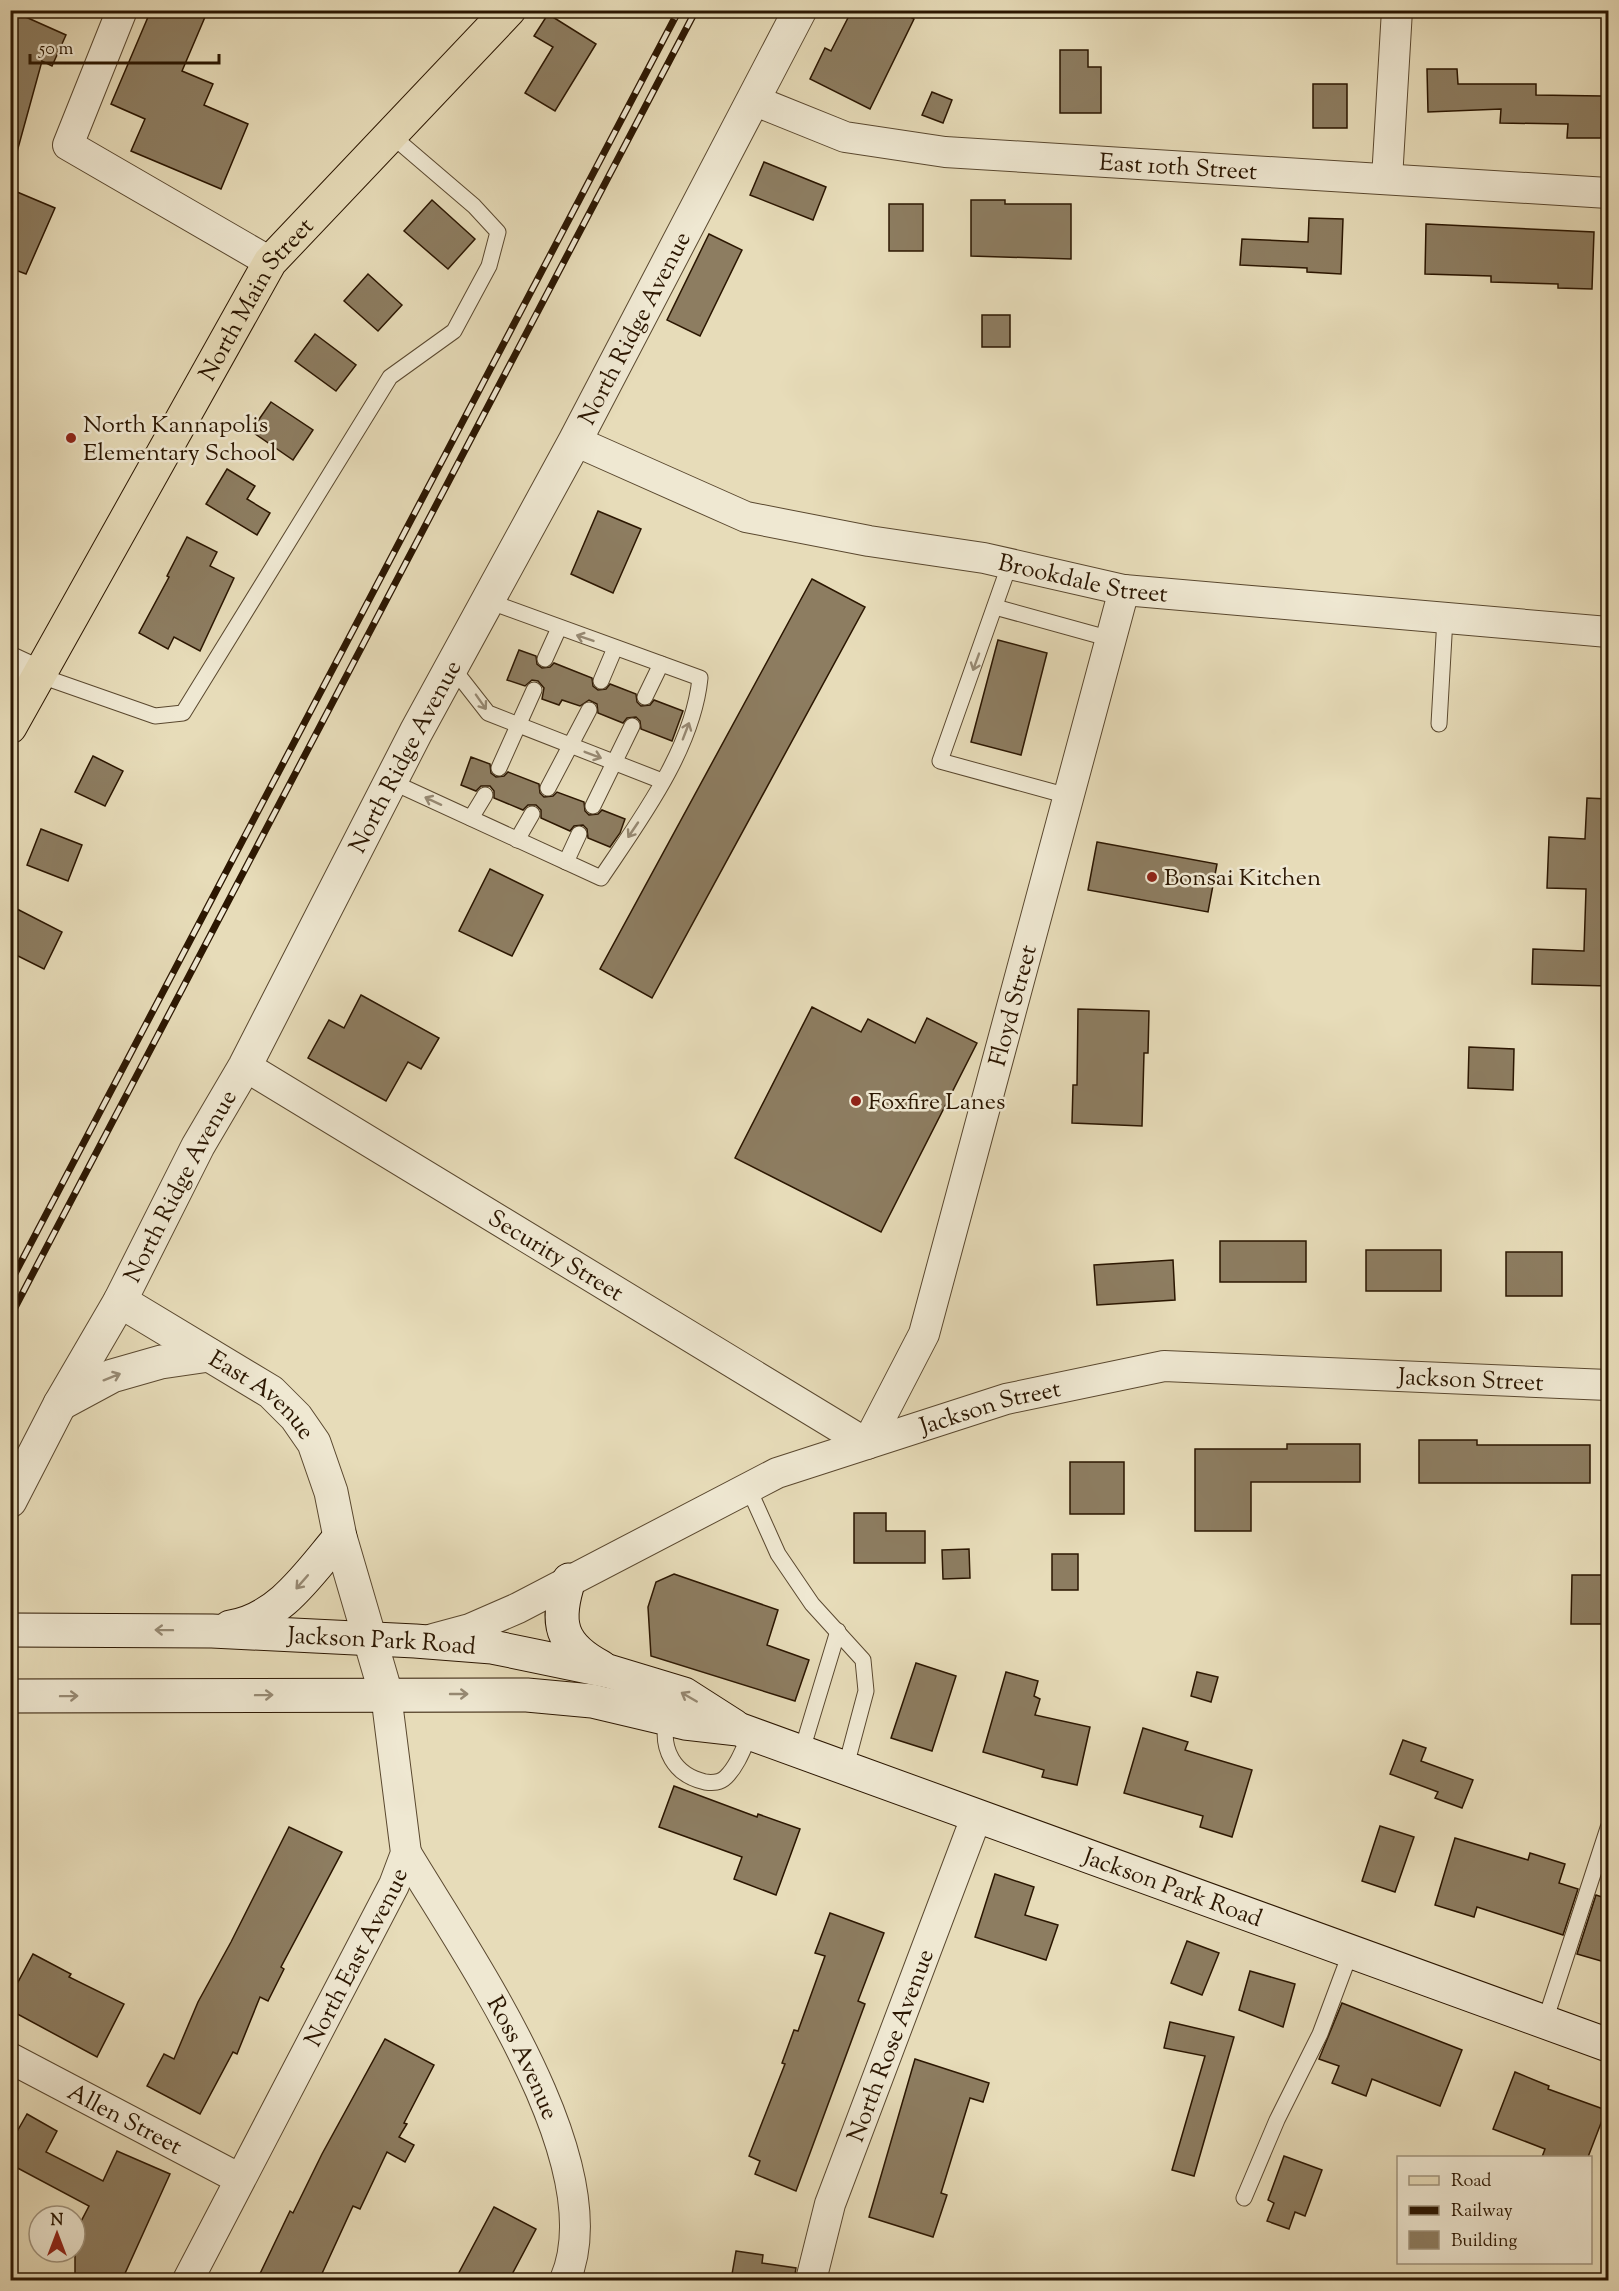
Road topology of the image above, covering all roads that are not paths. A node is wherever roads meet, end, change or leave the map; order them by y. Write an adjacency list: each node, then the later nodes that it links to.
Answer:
1 (122, 10): 9 (street)
2 (509, 10): 6 (main road, North Main Street)
3 (800, 10): 5 (main road, North Ridge Avenue)
4 (1397, 10): 7 (street)
5 (753, 100): 7 (street, East 10th Street); 10 (main road, North Ridge Avenue)
6 (391, 135): 9 (main road, North Main Street); 23 (lane)
7 (1387, 179): 8 (street, East 10th Street)
8 (1608, 193)
9 (270, 262): 23 (main road, North Main Street)
10 (575, 441): 11 (street, Brookdale Street); 13 (main road, North Ridge Avenue)
11 (1010, 564): 12 (street, Brookdale Street); 14 (lane)
12 (1124, 590): 15 (street, Brookdale Street); 18 (street, Floyd Street)
13 (488, 601): 16 (lane); 22 (main road, North Ridge Avenue)
14 (995, 607): 18 (lane); 39 (lane, one-way to 39)
15 (1445, 618): 17 (street, Brookdale Street); 28 (lane)
16 (559, 628): 19 (lane, one-way to 16); 20 (lane)
17 (1608, 632)
18 (1111, 639): 39 (street, Floyd Street)
19 (615, 648): 21 (lane); 24 (lane)
20 (544, 659)
21 (661, 664): 26 (lane); 36 (lane, one-way to 21)
22 (452, 667): 29 (lane, one-way to 29); 35 (main road, North Ridge Avenue)
23 (24, 669): 31 (main road, North Main Street)
24 (601, 681)
25 (534, 690): 29 (lane)
26 (645, 697)
27 (590, 710): 32 (lane)
28 (1439, 724)
29 (519, 726): 32 (lane); 34 (lane)
30 (632, 726): 33 (lane)
31 (10, 727)
32 (570, 746): 33 (lane, one-way to 33); 37 (lane)
33 (614, 763): 36 (lane); 40 (lane)
34 (499, 768)
35 (390, 781): 42 (lane, one-way to 35); 46 (main road, North Ridge Avenue)
36 (662, 781): 45 (lane, one-way to 45)
37 (548, 788)
38 (485, 795): 42 (lane)
39 (1068, 796): 51 (street, Floyd Street)
40 (593, 806)
41 (532, 814): 44 (lane)
42 (471, 818): 44 (lane)
43 (579, 834): 45 (lane)
44 (517, 840): 45 (lane)
45 (567, 862)
46 (245, 1066): 47 (main road, North Ridge Avenue); 51 (street, Security Street)
47 (120, 1301): 48 (main road, East Avenue); 50 (main road, North Ridge Avenue)
48 (209, 1355): 50 (main road, one-way to 48); 54 (main road, East Avenue)
49 (1608, 1385): 51 (street, Jackson Street)
50 (60, 1404): 53 (main road, North Ridge Avenue)
51 (867, 1444): 52 (street, Jackson Street)
52 (748, 1487): 55 (street, Jackson Street); 58 (lane)
53 (10, 1501)
54 (340, 1537): 57 (main road, one-way to 57); 59 (main road, North East Avenue)
55 (569, 1580): 60 (street, Jackson Street); 61 (main road)
56 (10, 1630): 57 (main road, Jackson Park Road, one-way to 56)
57 (205, 1631): 59 (main road, Jackson Park Road)
58 (838, 1631): 66 (lane); 67 (lane)
59 (369, 1639): 60 (main road, Jackson Park Road); 62 (main road, North East Avenue)
60 (415, 1641): 61 (main road, Jackson Park Road)
61 (608, 1671): 65 (main road, Jackson Park Road, one-way to 61)
62 (386, 1694): 63 (main road, Jackson Park Road, one-way to 62); 64 (main road, Jackson Park Road, one-way to 64); 70 (street, North East Avenue)
63 (10, 1696)
64 (667, 1719): 65 (main road, Jackson Park Road); 65 (lane)
65 (744, 1730): 66 (main road, Jackson Park Road)
66 (802, 1750): 67 (main road, Jackson Park Road)
67 (846, 1766): 68 (main road, Jackson Park Road)
68 (977, 1815): 71 (main road, Jackson Park Road); 79 (street, North Rose Avenue)
69 (1608, 1828): 72 (lane)
70 (405, 1853): 75 (street, North East Avenue); 78 (street, Ross Avenue)
71 (1351, 1951): 72 (main road, Jackson Park Road); 76 (lane)
72 (1545, 2021): 73 (main road, Jackson Park Road)
73 (1608, 2044)
74 (10, 2058): 75 (street, Allen Street)
75 (240, 2179): 77 (street, North East Avenue)
76 (1244, 2198)
77 (188, 2280)
78 (565, 2280)
79 (812, 2280)

